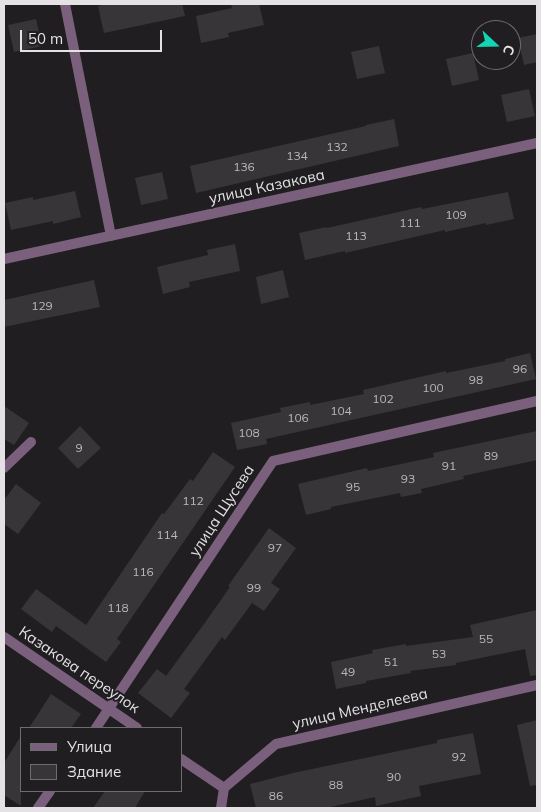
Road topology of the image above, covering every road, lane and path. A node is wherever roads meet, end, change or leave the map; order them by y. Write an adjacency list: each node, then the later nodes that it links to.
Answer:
1 (65, 4): 3 (street)
2 (537, 143): 3 (street, улица Казакова)
3 (111, 236): 4 (street, улица Казакова)
4 (4, 259)
5 (537, 401): 10 (street, улица Щусева)
6 (32, 442): 7 (street)
7 (4, 468)
8 (4, 637): 10 (street, Казакова переулок)
9 (537, 685): 14 (street, улица Менделеева)
10 (110, 710): 11 (street, улица Щусева); 12 (street, Казакова переулок)
11 (97, 727)
12 (136, 727)
13 (182, 760): 14 (street)
14 (224, 788): 17 (street)
15 (49, 792): 16 (street)
16 (38, 808)
17 (220, 808)

